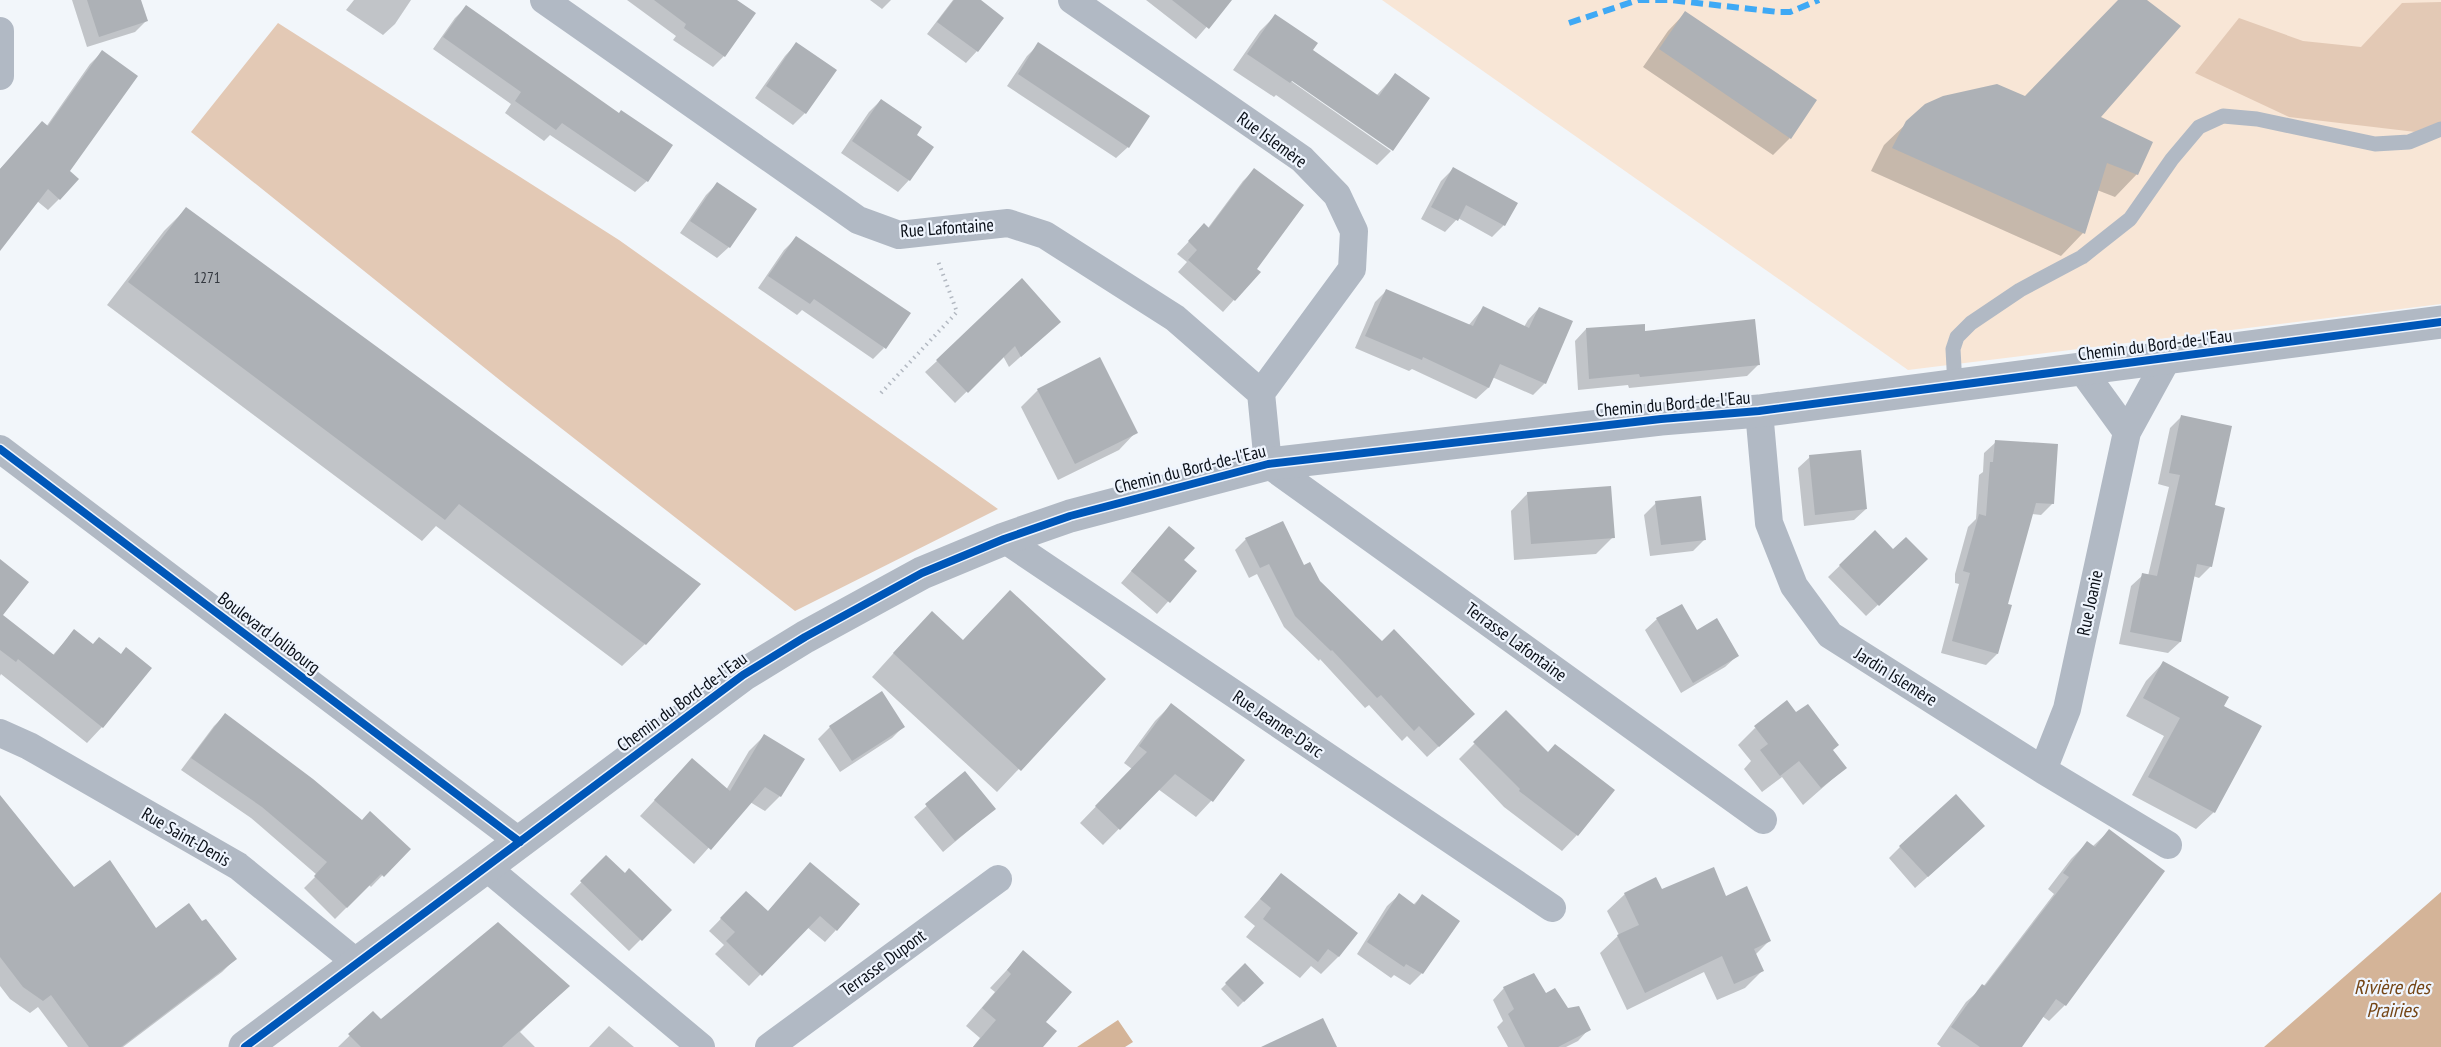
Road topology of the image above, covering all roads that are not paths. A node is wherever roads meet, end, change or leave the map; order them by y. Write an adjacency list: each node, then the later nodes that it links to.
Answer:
1 (544, 0): 10 (street, Rue Lafontaine)
2 (1072, 0): 10 (street, Rue Islemère)
3 (0, 31): 4 (street)
4 (0, 76)
5 (2441, 129): 9 (lane)
6 (2441, 322): 7 (street, Chemin du Bord-de-l'Eau)
7 (2167, 359): 8 (street, Chemin du Bord-de-l'Eau); 12 (street, Rue Joanie)
8 (2082, 370): 9 (street, Chemin du Bord-de-l'Eau); 12 (street)
9 (1955, 386): 11 (street, Chemin du Bord-de-l'Eau)
10 (1261, 393): 14 (street)
11 (1759, 411): 14 (street, Chemin du Bord-de-l'Eau); 17 (street, Jardin Islemère)
12 (2127, 432): 17 (street, Rue Joanie)
13 (0, 449): 19 (street, Boulevard Jolibourg)
14 (1268, 464): 15 (street, Chemin du Bord-de-l'Eau); 18 (street, Terrasse Lafontaine)
15 (1004, 539): 19 (street, Chemin du Bord-de-l'Eau); 23 (street, Rue Jeanne-D'arc)
16 (0, 733): 24 (street, Rue Saint-Denis)
17 (2043, 770): 20 (street, Jardin Islemère)
18 (1763, 820)
19 (520, 842): 21 (street, Chemin du Bord-de-l'Eau)
20 (2168, 845)
21 (486, 867): 24 (street, Chemin du Bord-de-l'Eau); 26 (street)
22 (998, 879): 27 (street, Terrasse Dupont)
23 (1552, 908)
24 (357, 963): 25 (street, Chemin du Bord-de-l'Eau)
25 (245, 1047)
26 (701, 1047)
27 (769, 1047)

